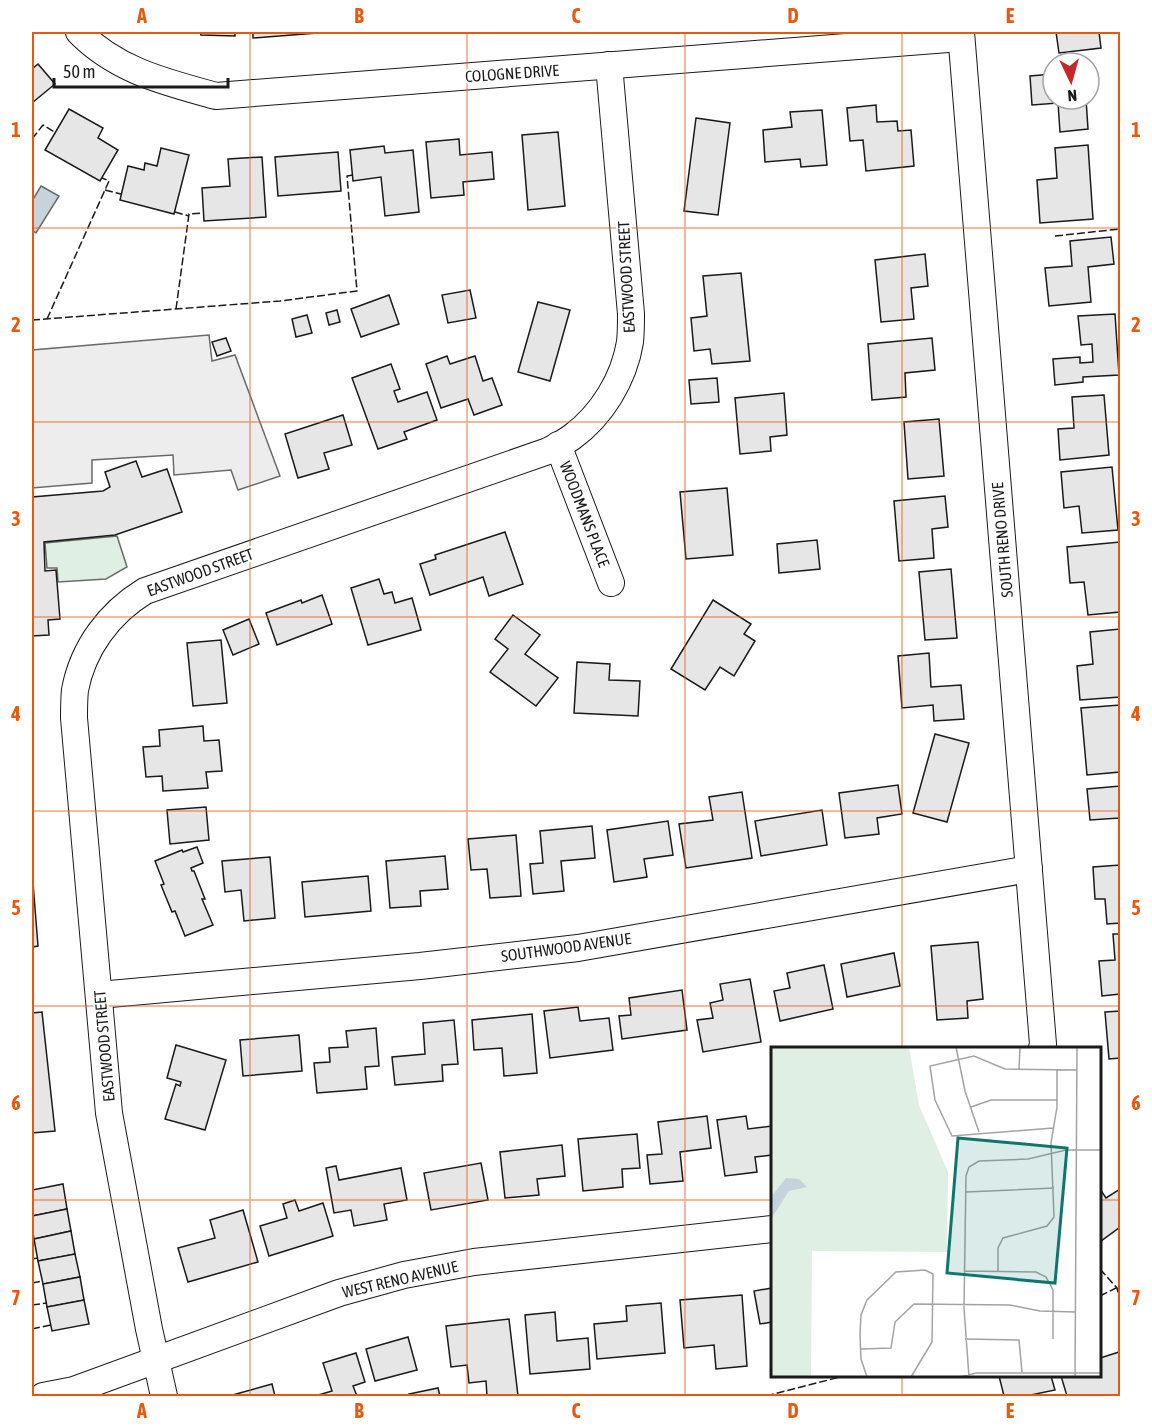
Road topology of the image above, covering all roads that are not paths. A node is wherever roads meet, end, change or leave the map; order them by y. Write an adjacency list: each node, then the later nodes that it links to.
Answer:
1 (79, 32): 3 (street, COLOGNE DRIVE)
2 (961, 35): 3 (street, COLOGNE DRIVE); 6 (street, SOUTH RENO DRIVE)
3 (609, 65): 4 (street, EASTWOOD STREET)
4 (558, 445): 5 (street, WOODMANS PLACE); 7 (street, EASTWOOD STREET)
5 (611, 583)
6 (1029, 869): 7 (street, SOUTHWOOD AVENUE); 8 (street, SOUTH RENO DRIVE)
7 (99, 995): 10 (street, EASTWOOD STREET)
8 (1042, 1047)
9 (771, 1229): 10 (street, WEST RENO AVENUE)
10 (156, 1359): 11 (street, WEST RENO AVENUE); 12 (street, EASTWOOD STREET)
11 (43, 1396)
12 (164, 1396)

